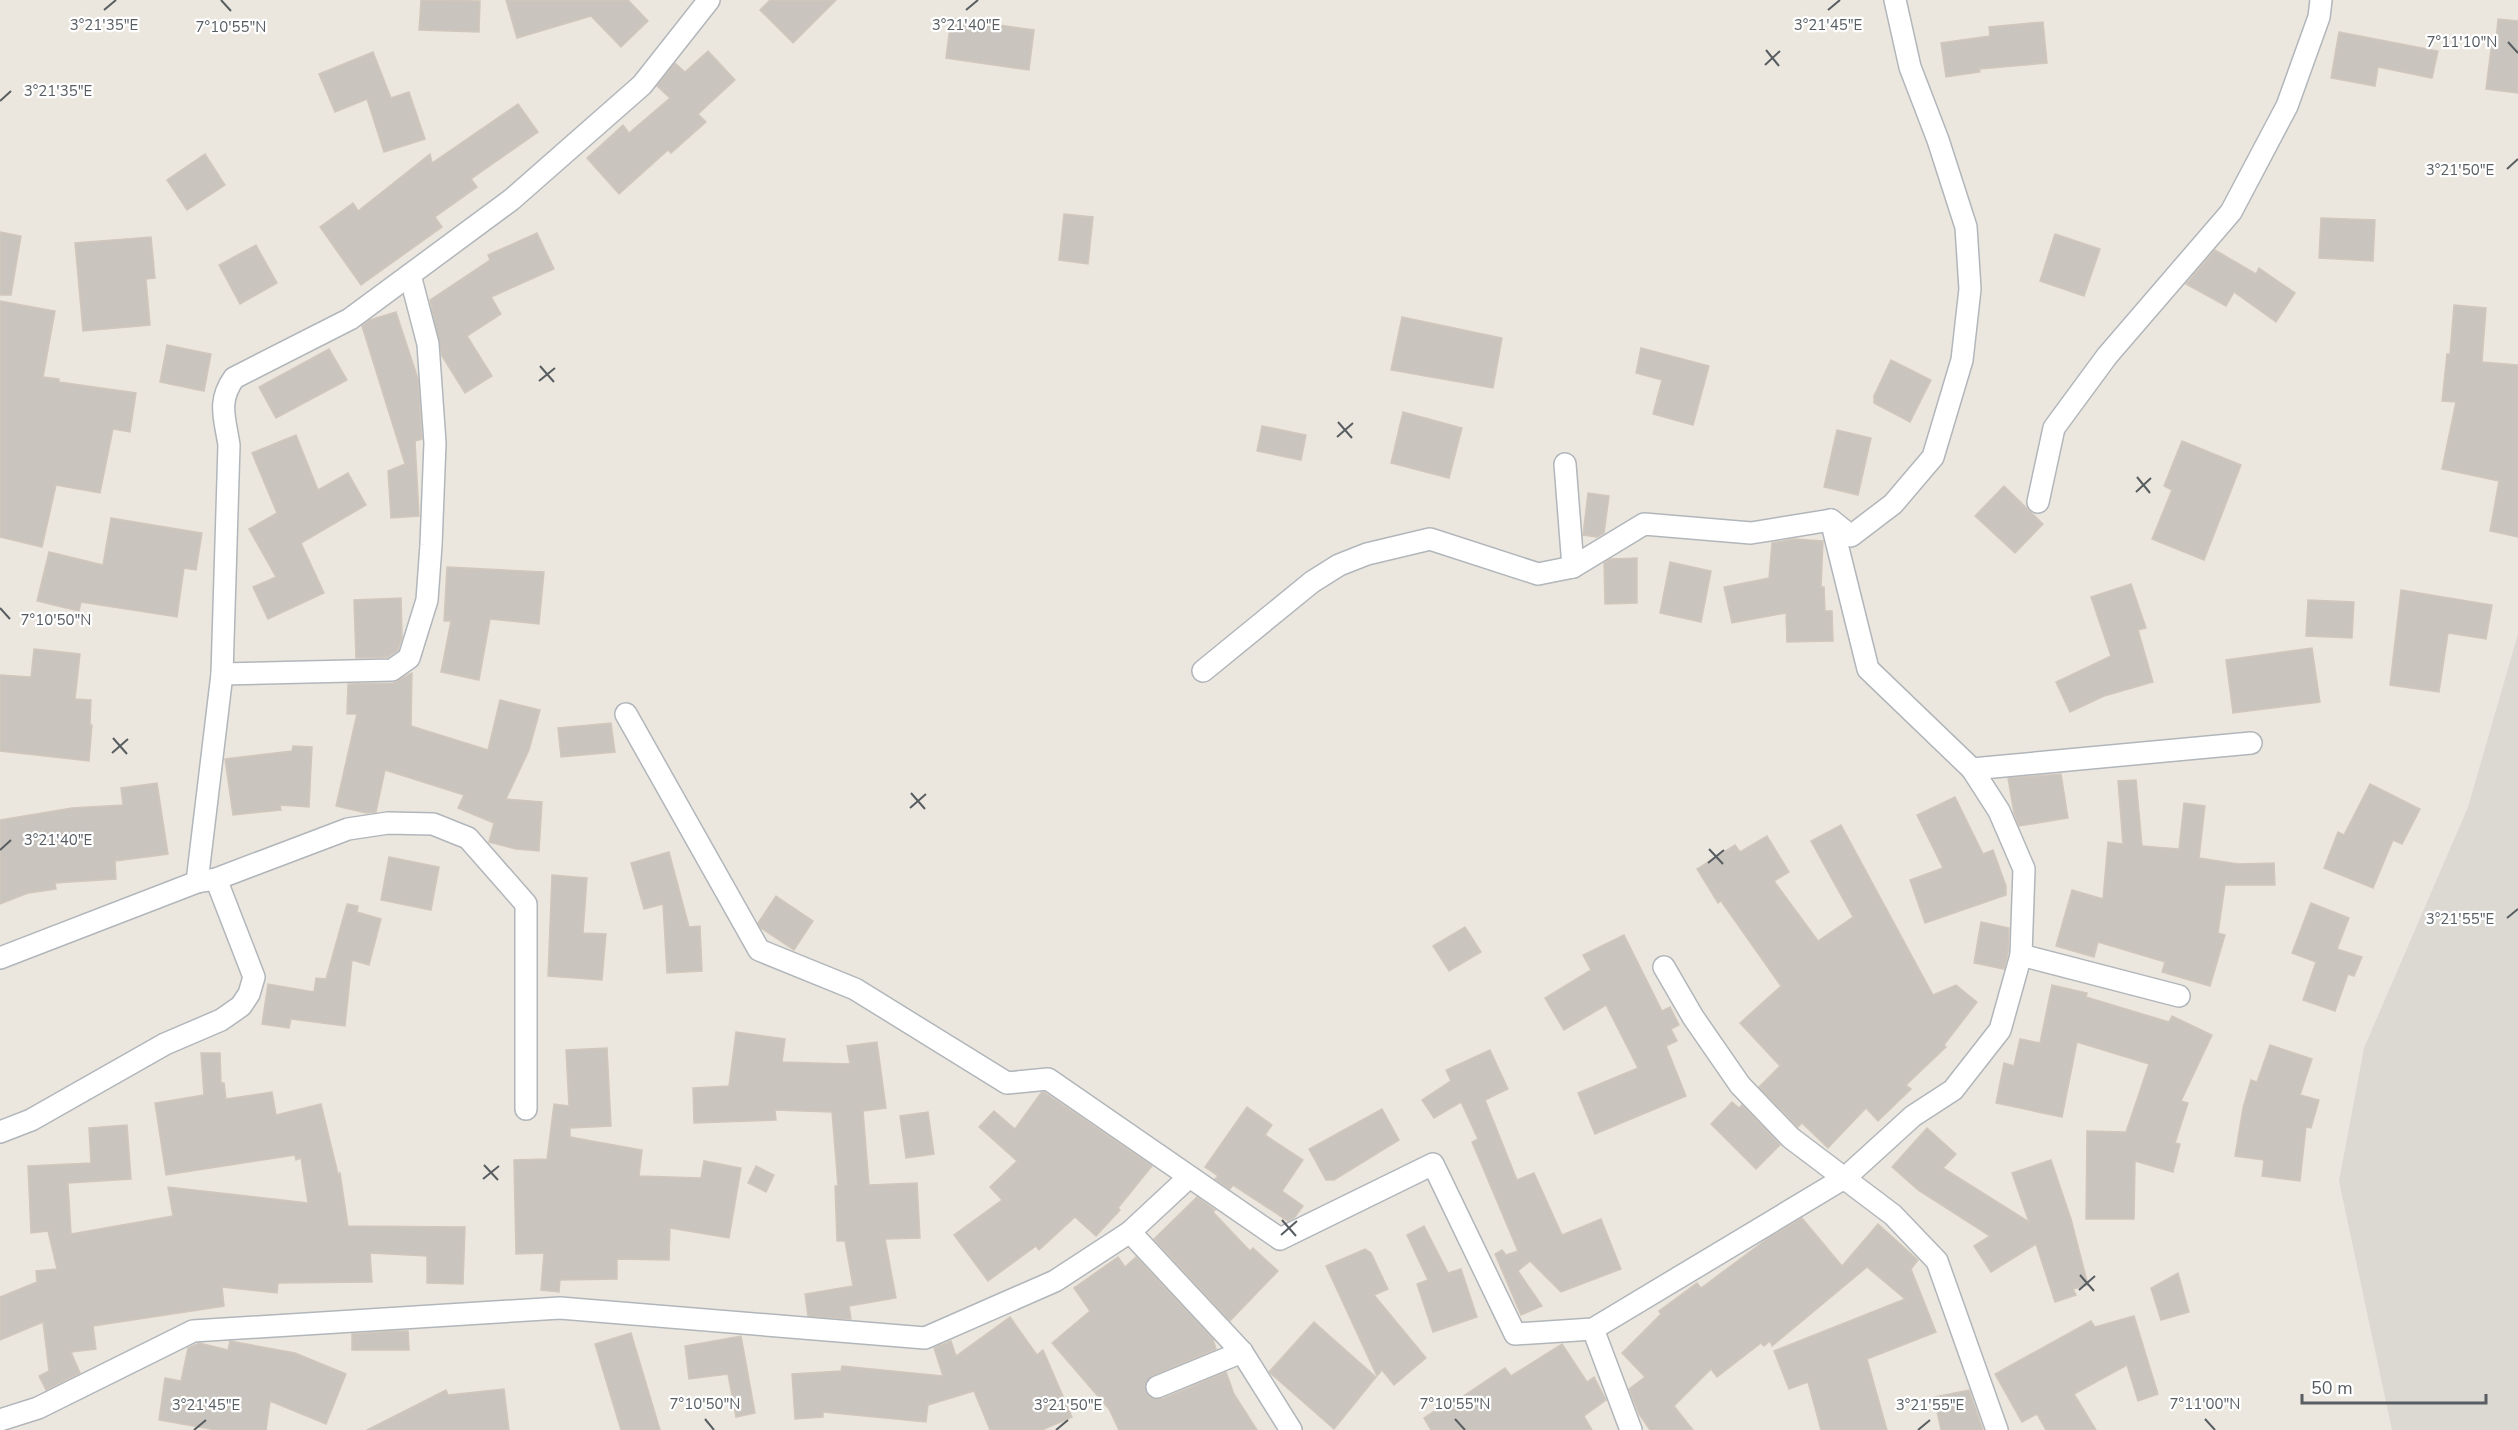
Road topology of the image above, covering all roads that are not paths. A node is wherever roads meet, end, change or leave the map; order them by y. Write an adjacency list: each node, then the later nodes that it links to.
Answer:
1 (709, 0): 4 (street)
2 (1894, 0): 7 (street)
3 (2321, 0): 6 (street)
4 (410, 275): 10 (street); 10 (street)
5 (1565, 464): 8 (street)
6 (2038, 502)
7 (1831, 519): 8 (street); 13 (street)
8 (1572, 567): 9 (street)
9 (1203, 671)
10 (222, 674): 14 (street)
11 (626, 714): 21 (street)
12 (2250, 743): 13 (street)
13 (1972, 769): 15 (street)
14 (207, 880): 16 (street); 19 (street); 20 (street)
15 (2021, 955): 18 (street); 22 (street)
16 (0, 958)
17 (1664, 967): 22 (street)
18 (2179, 996)
19 (526, 1109)
20 (0, 1132)
21 (1188, 1178): 23 (street); 24 (street)
22 (1846, 1178): 24 (street); 30 (street)
23 (1130, 1232): 25 (street); 27 (street)
24 (1593, 1329): 29 (street)
25 (1242, 1352): 26 (street); 28 (street)
26 (1157, 1387)
27 (0, 1420)
28 (1291, 1430)
29 (1631, 1430)
30 (1996, 1430)

